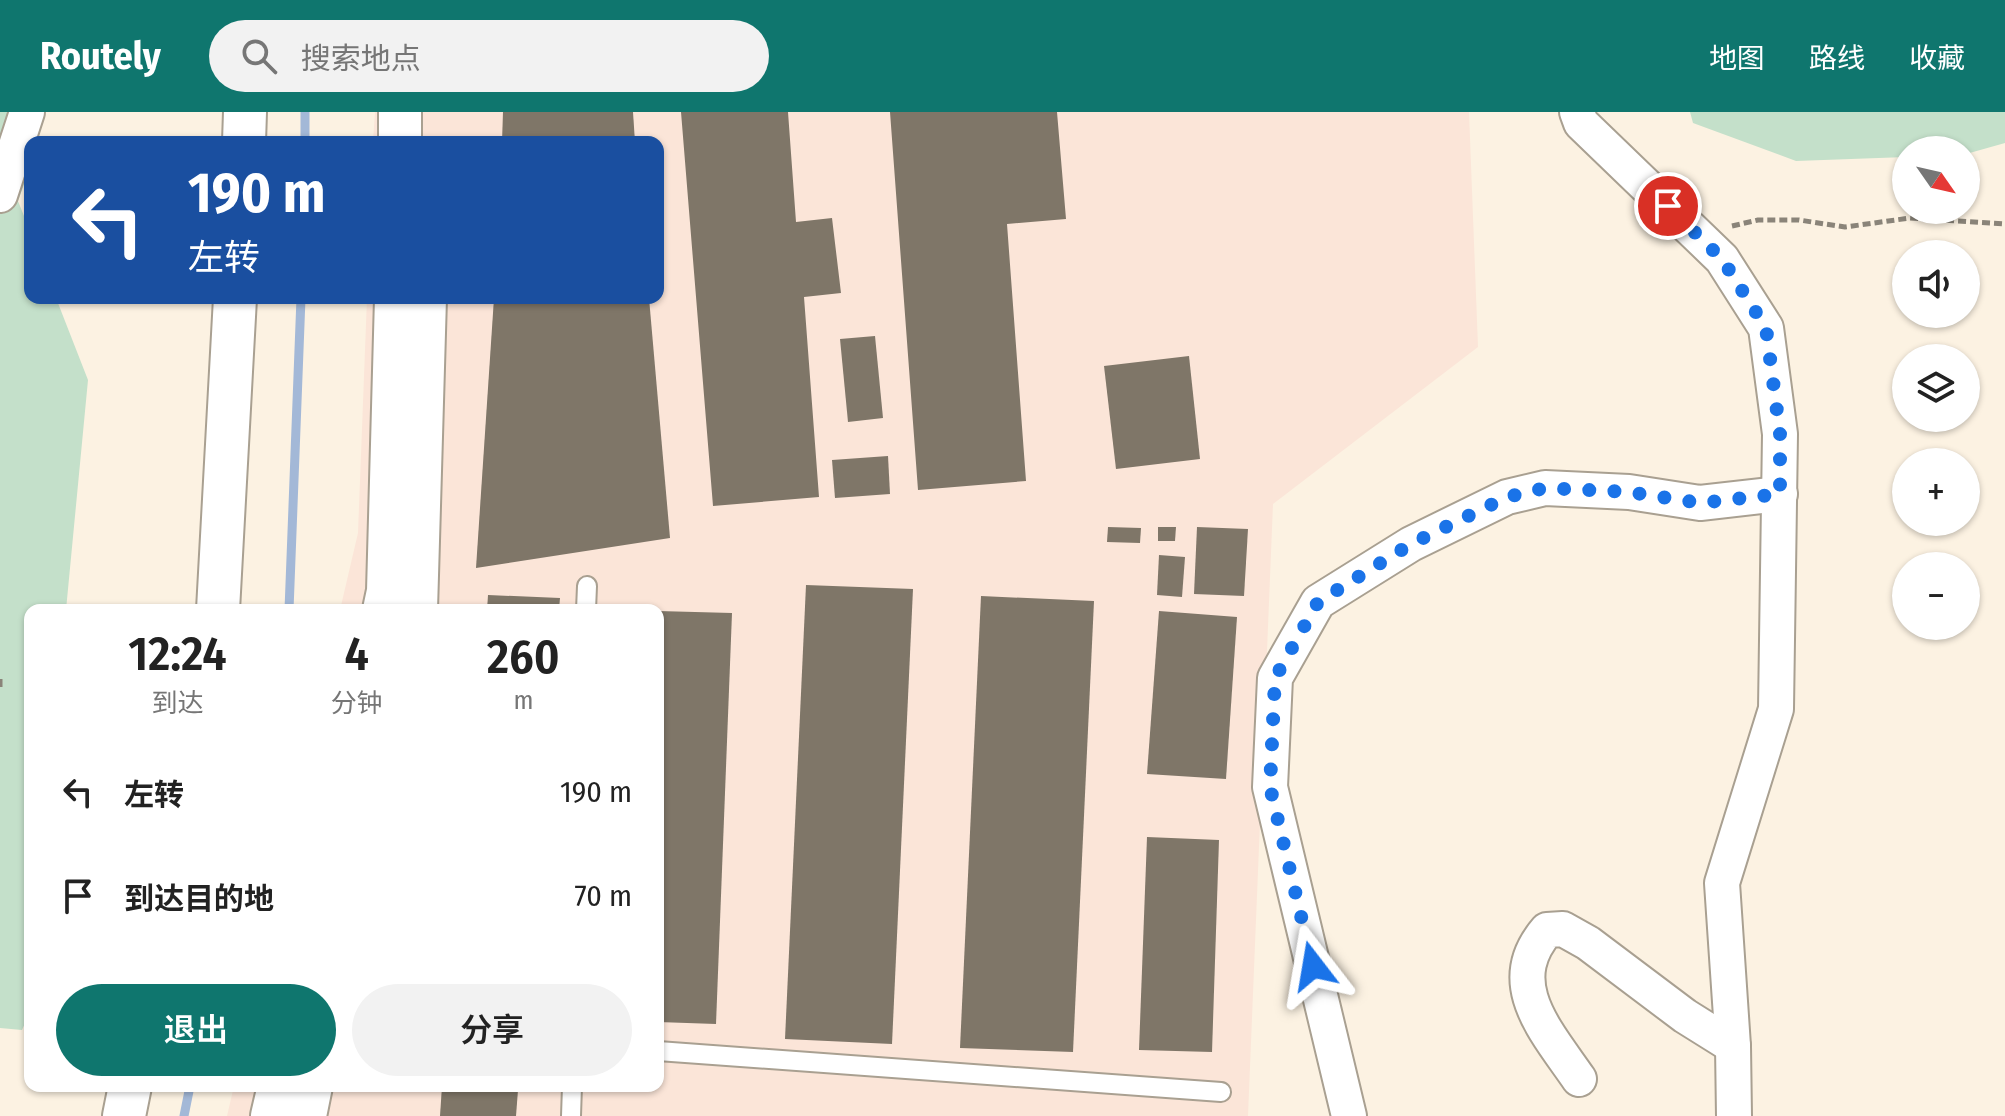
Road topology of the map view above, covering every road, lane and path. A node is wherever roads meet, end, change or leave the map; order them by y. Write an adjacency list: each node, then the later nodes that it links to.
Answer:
1 (27, 112): 9 (street)
2 (245, 112): 6 (street)
3 (400, 112): 7 (street)
4 (429, 112): 8 (street)
5 (1577, 112): 11 (street)
6 (244, 136)
7 (400, 136)
8 (429, 136)
9 (0, 195)
10 (2005, 224): 11 (path)
11 (1712, 248): 15 (street)
12 (235, 304): 17 (street)
13 (396, 304): 18 (street)
14 (425, 304): 19 (street)
15 (1780, 494): 23 (street); 35 (street)
16 (587, 586): 20 (lane)
17 (218, 604)
18 (385, 604)
19 (416, 604)
20 (586, 604)
21 (0, 679): 22 (path)
22 (0, 689)
23 (1733, 1046): 25 (street); 36 (street)
24 (664, 1051): 30 (lane)
25 (1579, 1079)
26 (129, 1092): 31 (street)
27 (278, 1092): 32 (street)
28 (310, 1092): 33 (street)
29 (572, 1092): 34 (lane)
30 (1221, 1092)
31 (124, 1116)
32 (272, 1116)
33 (305, 1116)
34 (571, 1116)
35 (1349, 1116)
36 (1734, 1116)

